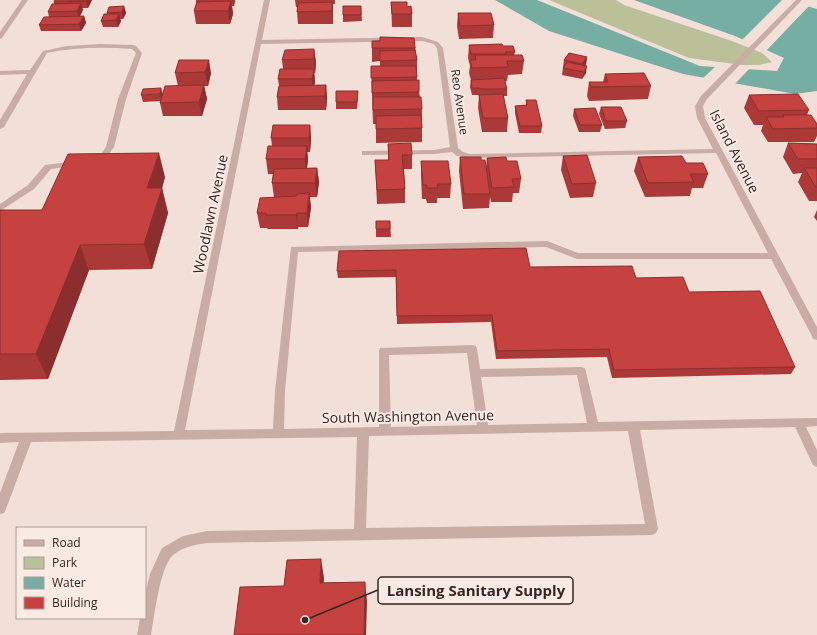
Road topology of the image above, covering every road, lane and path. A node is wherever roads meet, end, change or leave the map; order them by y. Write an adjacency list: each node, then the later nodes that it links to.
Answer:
1 (26, 0): 4 (street)
2 (267, 0): 5 (street, Woodlawn Avenue)
3 (799, 0): 10 (street, Island Avenue)
4 (0, 37)
5 (258, 42): 9 (street, Reo Avenue); 24 (street, Woodlawn Avenue)
6 (32, 72): 7 (street); 8 (street); 12 (street)
7 (0, 73)
8 (0, 127)
9 (454, 149): 10 (street, Reo Avenue); 11 (street)
10 (718, 150): 13 (street, Island Avenue)
11 (364, 154)
12 (0, 208)
13 (775, 256): 14 (street, Island Avenue); 23 (street)
14 (817, 336)
15 (476, 372): 19 (street); 20 (street); 22 (street)
16 (798, 422): 17 (street, South Washington Avenue); 18 (street, South Washington Avenue); 27 (street)
17 (817, 422)
18 (633, 425): 19 (street, South Washington Avenue); 29 (street)
19 (593, 426): 20 (street, South Washington Avenue)
20 (482, 429): 22 (street, South Washington Avenue)
21 (363, 432): 22 (street, South Washington Avenue); 23 (street, South Washington Avenue); 29 (street)
22 (385, 432)
23 (278, 433): 24 (street, South Washington Avenue)
24 (179, 434): 25 (street, South Washington Avenue)
25 (27, 437): 26 (street, South Washington Avenue); 28 (street)
26 (0, 438)
27 (817, 462)
28 (0, 509)
29 (360, 534): 30 (street)
30 (144, 635)

